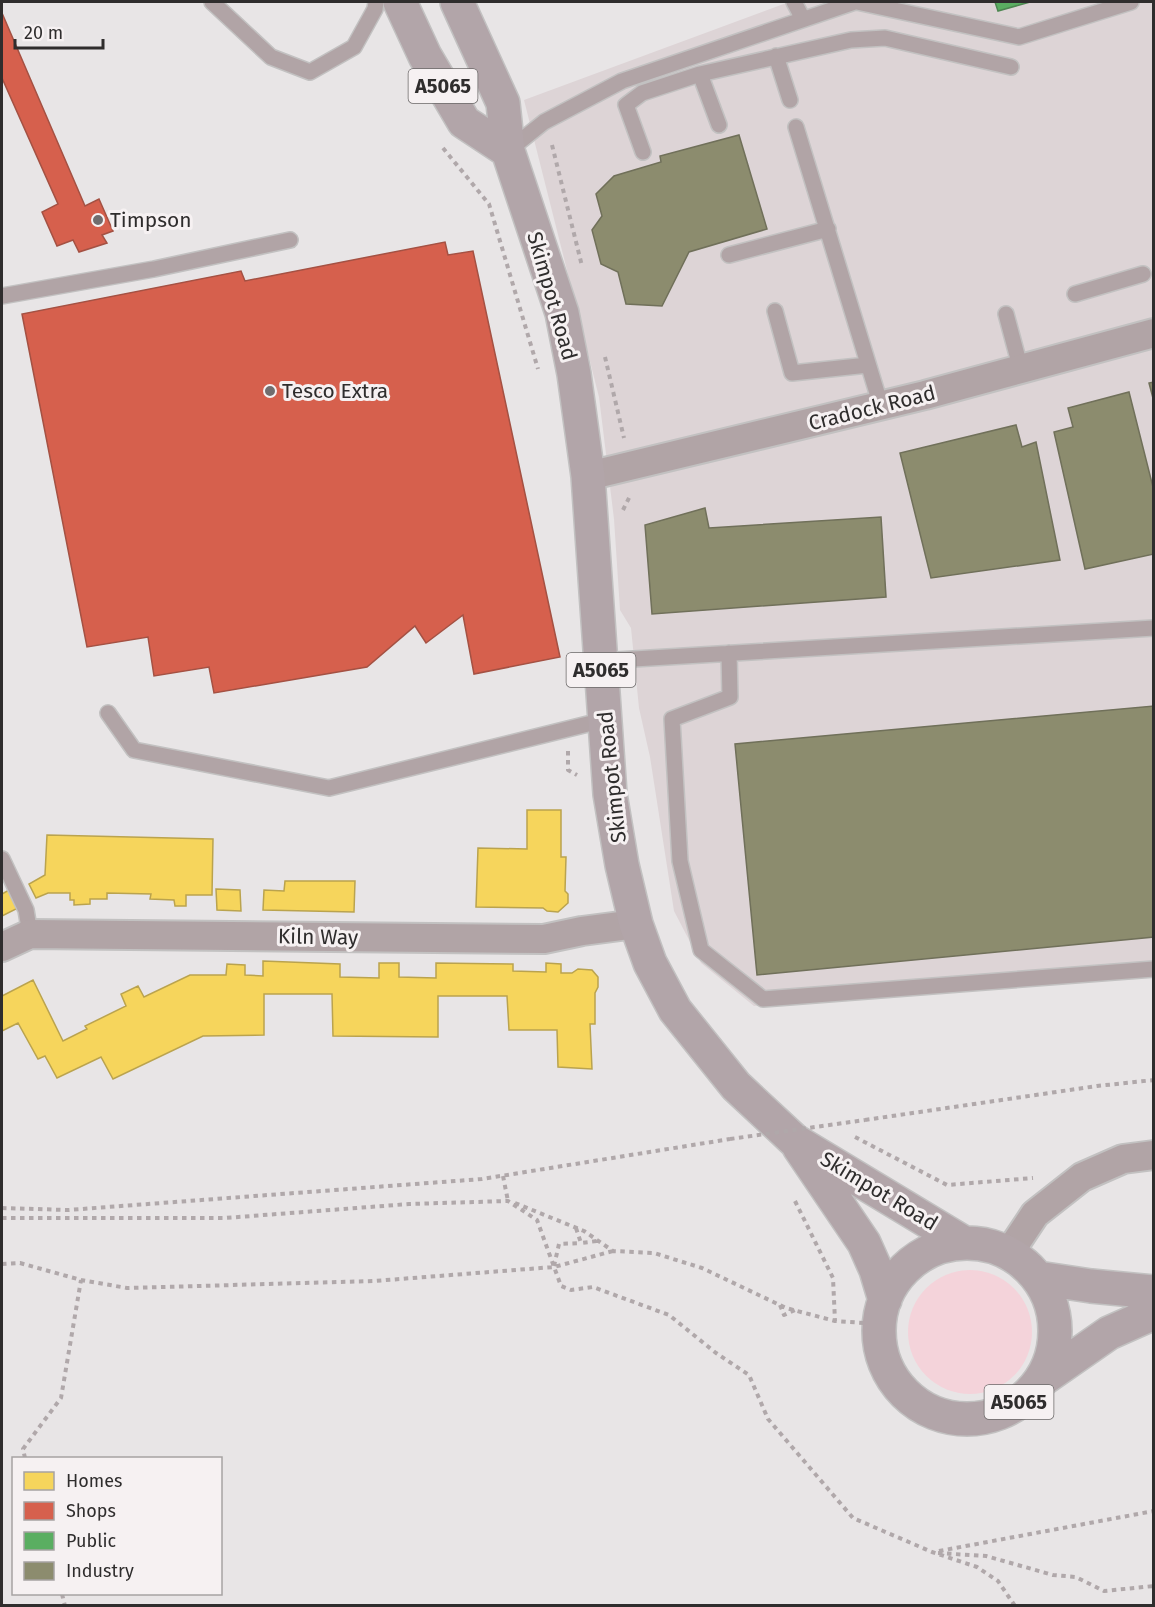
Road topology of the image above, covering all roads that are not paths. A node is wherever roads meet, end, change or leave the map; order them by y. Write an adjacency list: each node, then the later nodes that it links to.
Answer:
1 (212, 2): 2 (lane)
2 (376, 2)
3 (400, 2): 15 (main road, A5065)
4 (457, 2): 15 (main road, Skimpot Road / A5065)
5 (794, 2): 8 (lane)
6 (1131, 2): 7 (lane)
7 (848, 3): 8 (lane)
8 (803, 20): 15 (lane)
9 (776, 56): 10 (lane); 11 (lane); 12 (lane)
10 (1011, 67)
11 (700, 74): 13 (lane); 16 (lane)
12 (790, 100)
13 (719, 125)
14 (796, 127): 17 (lane)
15 (507, 151): 29 (main road, Skimpot Road / A5065)
16 (643, 152)
17 (828, 229): 19 (lane); 26 (lane)
18 (290, 240): 22 (lane)
19 (729, 255)
20 (1143, 274): 21 (lane)
21 (1075, 294)
22 (2, 296)
23 (775, 311): 26 (lane)
24 (1006, 314): 27 (lane)
25 (1154, 333): 27 (street, Cradock Road)
26 (868, 365): 28 (lane)
27 (1021, 369): 28 (street, Cradock Road)
28 (881, 406): 29 (street, Cradock Road)
29 (588, 476): 32 (main road, Skimpot Road / A5065)
30 (1154, 628): 31 (lane)
31 (729, 653): 32 (lane); 39 (lane)
32 (600, 661): 34 (main road, Skimpot Road / A5065)
33 (108, 713): 34 (lane)
34 (604, 720): 36 (main road, Skimpot Road / A5065)
35 (2, 859): 37 (lane)
36 (636, 924): 37 (street, Kiln Way); 40 (main road, Skimpot Road / A5065)
37 (30, 934): 38 (street, Kiln Way)
38 (2, 947)
39 (1154, 969)
40 (795, 1141): 42 (main road, Skimpot Road / A5065); 46 (main road, Skimpot Road / A5065)
41 (1154, 1155): 43 (street)
42 (964, 1242): 43 (main road, A5065); 46 (main road, A5065)
43 (1009, 1253): 44 (main road, A5065)
44 (1038, 1278): 45 (main road); 48 (main road, A5065)
45 (1154, 1292)
46 (882, 1312): 48 (main road, A5065)
47 (1154, 1313): 48 (main road, A5065)
48 (1040, 1381)

